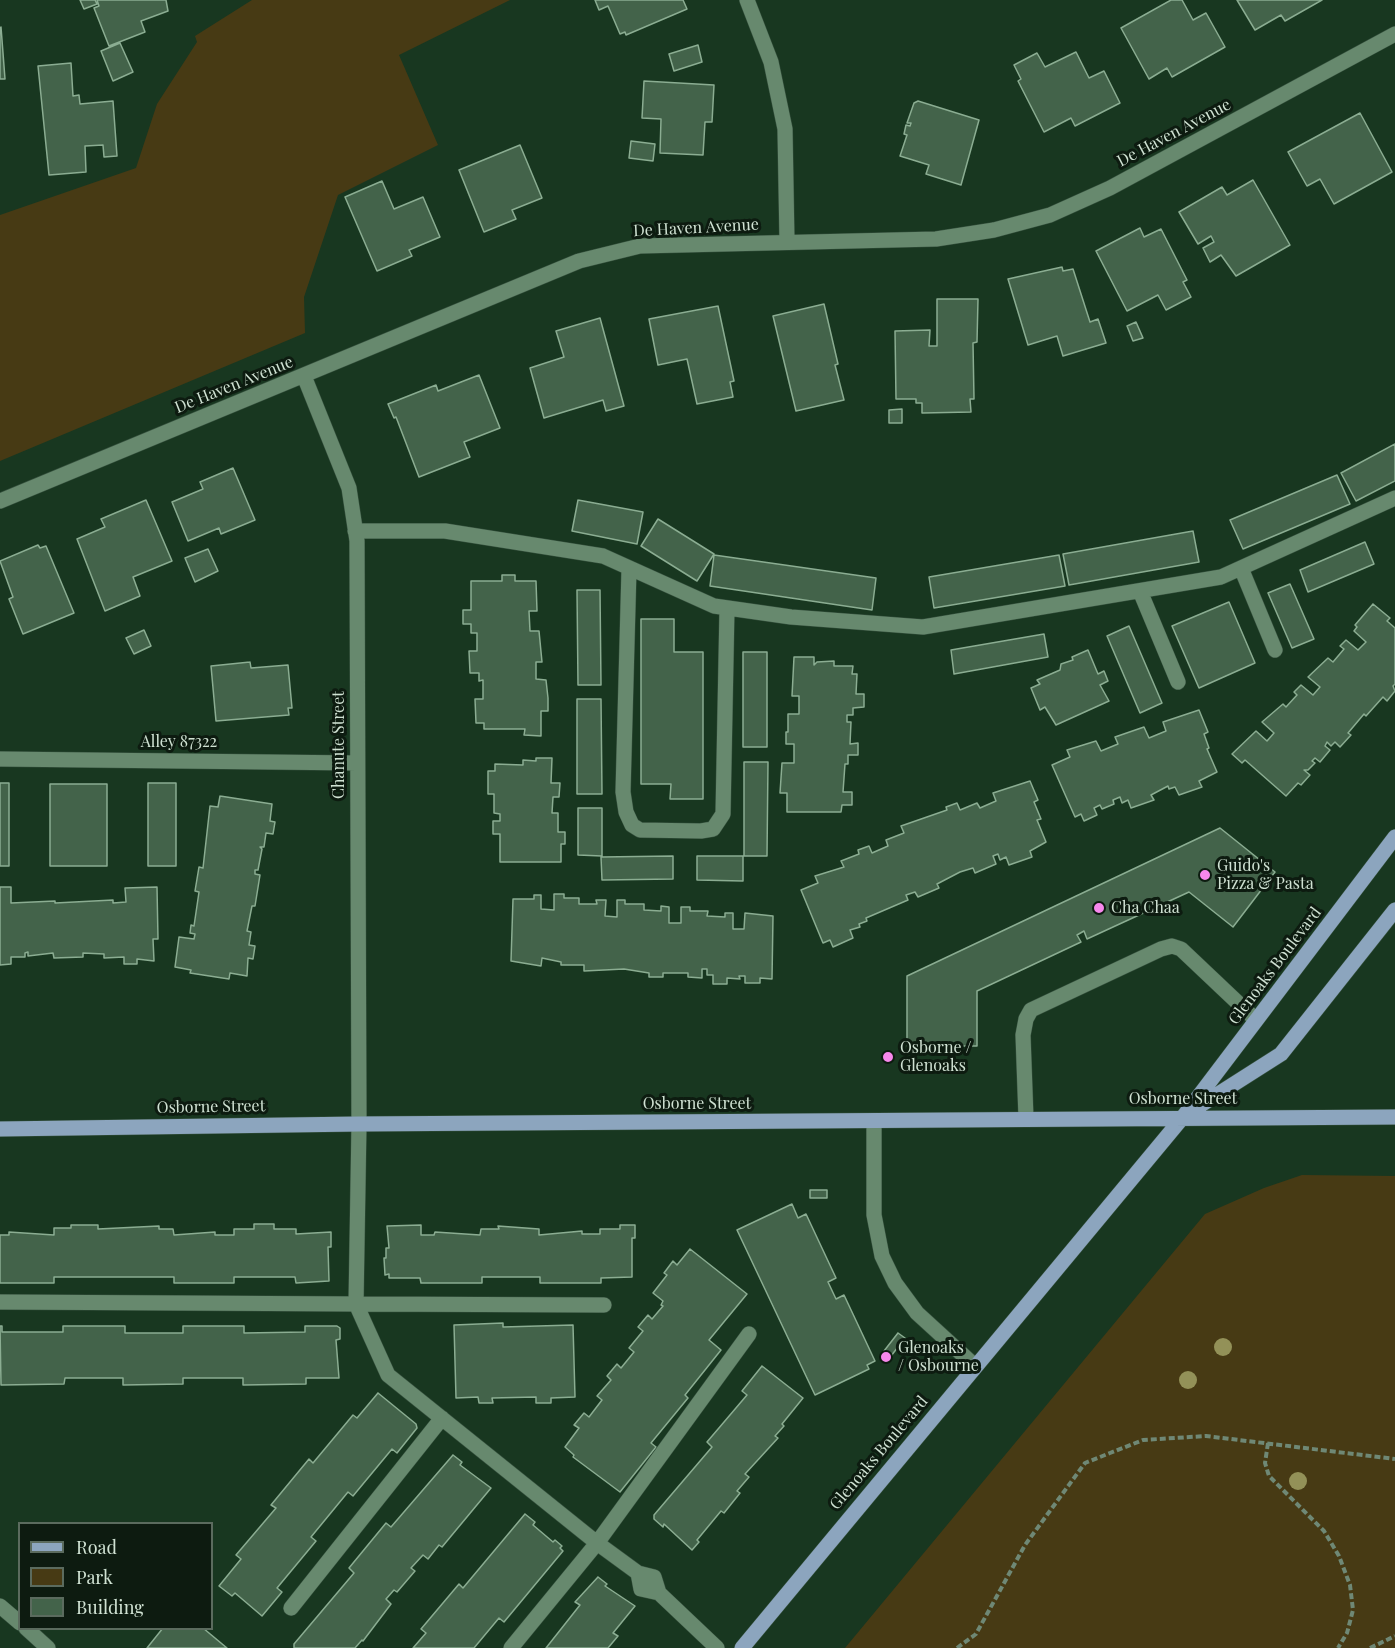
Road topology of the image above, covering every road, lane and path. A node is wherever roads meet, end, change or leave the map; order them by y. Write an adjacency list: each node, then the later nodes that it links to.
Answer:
1 (747, 0): 3 (street)
2 (1395, 34): 3 (street, De Haven Avenue)
3 (787, 242): 4 (street, De Haven Avenue)
4 (304, 376): 6 (street, De Haven Avenue); 7 (street, Chanute Street)
5 (1395, 498): 8 (street)
6 (0, 501)
7 (355, 531): 9 (street); 15 (street, Chanute Street)
8 (1241, 568): 10 (street); 12 (street)
9 (629, 569): 11 (street); 11 (street)
10 (1140, 591): 11 (street); 13 (street)
11 (727, 608)
12 (1275, 650)
13 (1178, 682)
14 (0, 759): 15 (street, Alley 87322)
15 (357, 763): 23 (street, Chanute Street)
16 (1395, 837): 18 (main road, Glenoaks Boulevard)
17 (1395, 910): 19 (main road, Glenoaks Boulevard)
18 (1256, 1020): 19 (main road, Glenoaks Boulevard); 21 (street)
19 (1183, 1117): 20 (main road, Osborne Street); 21 (main road, Osborne Street); 29 (main road, Glenoaks Boulevard)
20 (1395, 1117)
21 (1026, 1118): 22 (main road, Osborne Street)
22 (874, 1121): 23 (main road, Osborne Street); 29 (street)
23 (359, 1124): 24 (main road, Osborne Street); 26 (street, Chanute Street)
24 (0, 1129)
25 (0, 1302): 26 (street)
26 (356, 1304): 27 (street); 30 (street)
27 (604, 1305)
28 (749, 1334): 33 (street)
29 (975, 1366): 42 (main road, Glenoaks Boulevard)
30 (442, 1418): 33 (street); 35 (street)
31 (1268, 1443): 32 (path); 43 (path); 44 (path)
32 (1395, 1459)
33 (597, 1543): 40 (street); 41 (street)
34 (0, 1606): 36 (street)
35 (291, 1608)
36 (18, 1621)
37 (27, 1630): 39 (street)
38 (1395, 1636): 45 (path)
39 (48, 1648)
40 (511, 1648)
41 (717, 1648)
42 (742, 1648)
43 (957, 1648)
44 (1338, 1648)
45 (1370, 1648)

